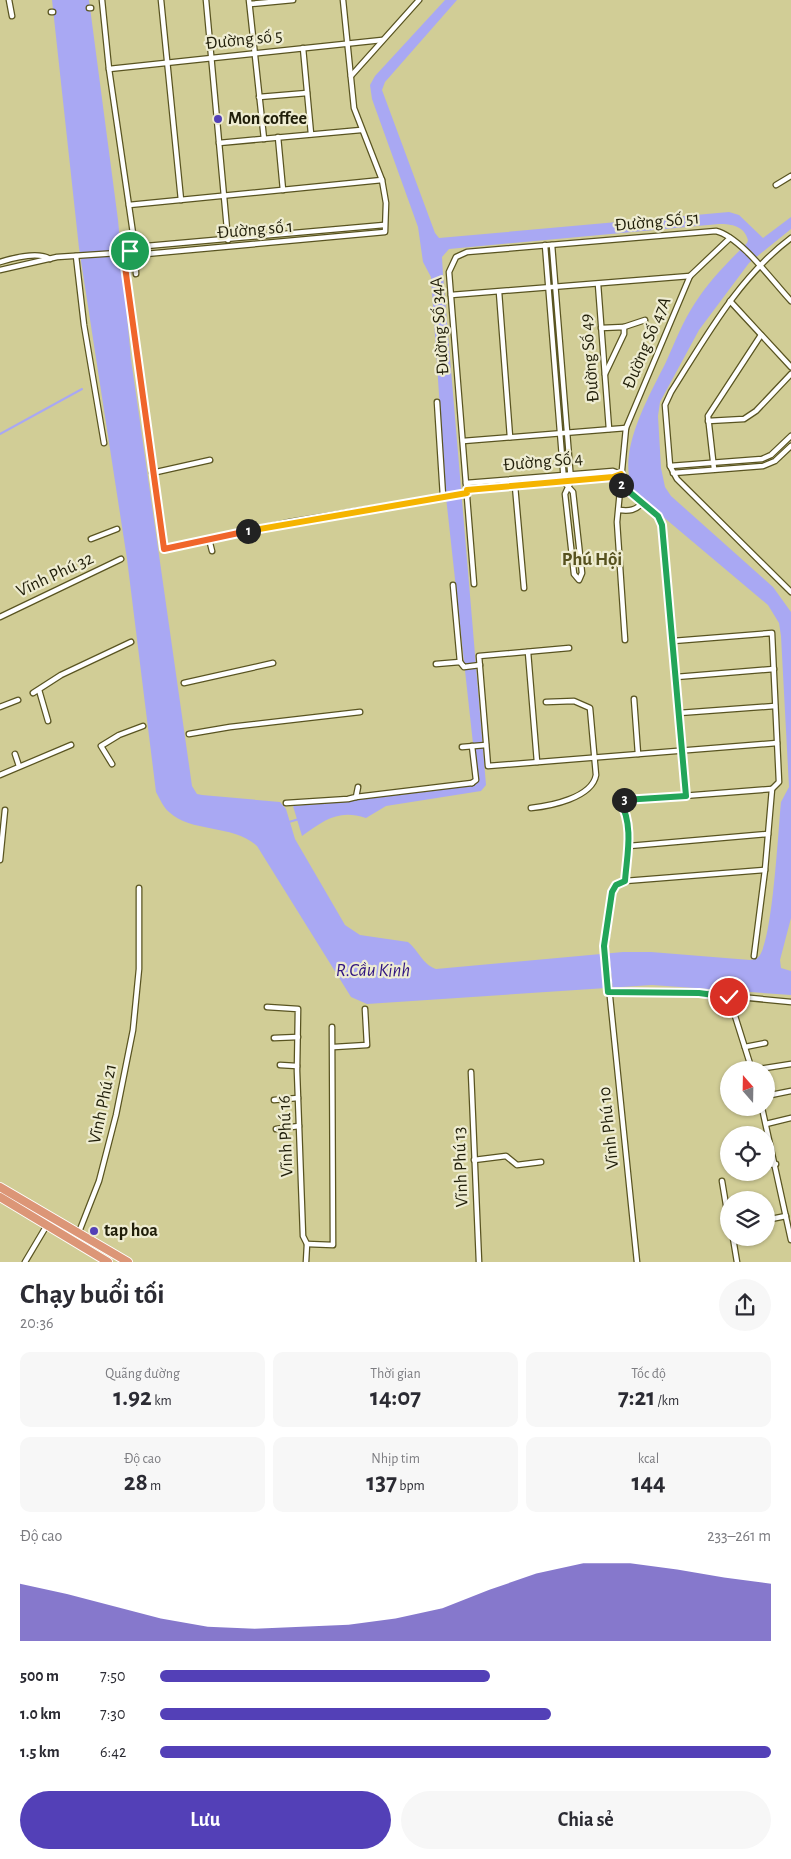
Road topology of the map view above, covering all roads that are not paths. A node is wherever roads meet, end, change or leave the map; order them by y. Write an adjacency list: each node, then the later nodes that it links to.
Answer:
1 (9, 0): 9 (street)
2 (102, 0): 16 (street)
3 (161, 0): 15 (street)
4 (206, 0): 14 (street)
5 (292, 0): 8 (street)
6 (344, 0): 11 (street)
7 (419, 0): 10 (street)
8 (250, 2): 13 (street)
9 (12, 16)
10 (382, 40): 11 (street, Đường số 5); 17 (street)
11 (348, 43): 12 (street, Đường số 5); 17 (street)
12 (303, 48): 13 (street, Đường số 5); 18 (street)
13 (255, 53): 14 (street, Đường số 5); 19 (street)
14 (211, 58): 15 (street, Đường số 5); 24 (street)
15 (167, 62): 16 (street, Đường số 5); 30 (street)
16 (108, 69): 31 (street)
17 (351, 76): 20 (street)
18 (308, 93): 19 (street); 21 (street)
19 (259, 97): 23 (street)
20 (361, 130): 21 (street); 26 (street)
21 (312, 134): 22 (street)
22 (278, 137): 23 (street); 28 (street)
23 (264, 139): 24 (street)
24 (219, 143): 29 (street)
25 (791, 176): 27 (street)
26 (382, 180): 28 (street); 32 (street)
27 (776, 185)
28 (283, 190): 29 (street)
29 (224, 196): 30 (street); 34 (street)
30 (180, 200): 31 (street)
31 (129, 206): 39 (street)
32 (384, 225): 34 (street, Đường số 1); 38 (street, Đường số 1)
33 (730, 238): 37 (street, Đường Số 51); 46 (street, Đường Số 51); 49 (street, Đường Số 47A)
34 (228, 239): 38 (street); 39 (street, Đường số 1)
35 (791, 239): 46 (street)
36 (545, 245): 37 (street, Đường Số 34A); 52 (street); 54 (street, Đường Số 34A)
37 (552, 245): 51 (street)
38 (229, 246): 42 (street, Đường số 1)
39 (135, 248): 40 (street, Đường số 1); 42 (street)
40 (130, 251): 41 (street, Đường số 1); 42 (street)
41 (121, 252): 43 (street, Đường số 1); 80 (street)
42 (136, 255): 48 (street)
43 (79, 256): 44 (street, Đường số 1); 73 (street)
44 (50, 258): 45 (street); 47 (street)
45 (0, 262)
46 (758, 266): 55 (street); 56 (street, Đường Số 51)
47 (0, 270)
48 (136, 274)
49 (690, 276): 50 (street); 66 (street, Đường Số 47A)
50 (598, 284): 51 (street); 59 (street, Đường Số 49)
51 (556, 287): 52 (street); 68 (street)
52 (549, 288): 53 (street); 69 (street)
53 (499, 292): 54 (street); 71 (street)
54 (451, 295): 72 (street, Đường Số 34A)
55 (730, 301): 60 (street); 77 (street)
56 (791, 301)
57 (646, 320): 58 (street)
58 (624, 327): 59 (street); 62 (street)
59 (601, 328): 62 (street, Đường Số 49)
60 (761, 335): 61 (street); 65 (street)
61 (791, 367)
62 (605, 374): 67 (street, Đường Số 49)
63 (791, 374): 65 (street)
64 (437, 402): 89 (street)
65 (708, 422): 76 (street)
66 (626, 428): 67 (street); 83 (street, Đường Số 47A)
67 (609, 429): 68 (street)
68 (568, 432): 69 (street); 82 (street)
69 (560, 433): 71 (street); 81 (street)
70 (791, 436): 76 (street)
71 (510, 437): 72 (street)
72 (463, 441): 84 (street, Đường Số 34A)
73 (104, 443)
74 (791, 446): 78 (street)
75 (210, 460): 80 (street)
76 (713, 462): 77 (street); 78 (street)
77 (670, 466): 79 (street)
78 (714, 469): 79 (street)
79 (673, 472): 100 (street)
80 (152, 473): 94 (street)
81 (564, 474): 82 (street, Đường Số 4); 84 (street, Đường Số 4); 85 (street)
82 (571, 474): 83 (street, Đường Số 4); 85 (street)
83 (621, 474): 85 (street); 86 (street, Đường Số 47A)
84 (466, 483): 88 (street, Đường Số 34A)
85 (568, 483): 85 (street); 87 (street)
86 (620, 484): 90 (street); 91 (street, Đường Số 47A)
87 (515, 486): 88 (street); 99 (street)
88 (465, 492): 89 (street); 97 (street, Đường Số 34A)
89 (444, 495): 94 (street)
90 (643, 502): 91 (street); 103 (street)
91 (619, 510): 102 (street, Đường Số 47A)
92 (117, 529): 93 (street)
93 (91, 539)
94 (209, 539): 95 (street)
95 (212, 551)
96 (121, 559): 101 (street, Vĩnh Phú 32)
97 (474, 584)
98 (453, 586): 107 (street)
99 (524, 588)
100 (791, 592)
101 (0, 616)
102 (625, 640)
103 (673, 641): 111 (street); 112 (street)
104 (132, 642): 114 (street)
105 (569, 648): 106 (street)
106 (528, 652): 110 (street); 135 (street)
107 (460, 662): 109 (street); 110 (street)
108 (273, 663): 113 (street)
109 (436, 664)
110 (478, 665): 127 (street)
111 (774, 669): 112 (street); 119 (street)
112 (676, 677): 122 (street)
113 (184, 683)
114 (39, 690): 115 (street); 123 (street)
115 (33, 693)
116 (634, 698): 133 (street)
117 (18, 700): 120 (street)
118 (546, 702): 134 (street)
119 (775, 706): 122 (street); 126 (street)
120 (0, 707)
121 (360, 712): 125 (street)
122 (679, 713): 131 (street)
123 (48, 721)
124 (143, 726): 136 (street)
125 (189, 734)
126 (777, 743): 131 (street); 140 (street)
127 (485, 745): 129 (street); 135 (street)
128 (72, 746): 137 (street)
129 (473, 746): 130 (street); 141 (street)
130 (462, 747)
131 (682, 750): 133 (street); 142 (street)
132 (15, 754): 137 (street)
133 (638, 754): 134 (street)
134 (594, 757): 135 (street); 144 (street)
135 (538, 762)
136 (112, 764)
137 (19, 766): 138 (street)
138 (0, 775)
139 (358, 787): 141 (street)
140 (772, 789): 142 (street); 146 (street)
141 (356, 796): 143 (street)
142 (686, 796): 147 (street)
143 (286, 803)
144 (531, 808)
145 (5, 810): 148 (street)
146 (768, 834): 147 (street); 149 (street)
147 (629, 846): 150 (street)
148 (0, 860)
149 (765, 870): 150 (street); 152 (street)
150 (625, 881): 153 (street, Vĩnh Phú 10)
151 (139, 888): 189 (street, Vĩnh Phú 21)
152 (754, 956)
153 (608, 990): 154 (street); 199 (street, Vĩnh Phú 10)
154 (729, 997): 155 (street); 163 (street)
155 (791, 1002)
156 (268, 1008): 159 (street, Vĩnh Phú 16)
157 (365, 1009): 162 (street)
158 (332, 1027): 162 (street)
159 (298, 1037): 160 (street); 167 (street, Vĩnh Phú 16)
160 (274, 1038)
161 (765, 1043): 163 (street)
162 (334, 1047): 192 (street)
163 (745, 1047): 164 (street)
164 (749, 1061)
165 (791, 1064): 168 (street)
166 (280, 1065): 167 (street)
167 (297, 1066): 172 (street, Vĩnh Phú 16)
168 (775, 1066)
169 (471, 1072): 179 (street, Vĩnh Phú 13)
170 (791, 1091): 171 (street)
171 (775, 1094)
172 (298, 1098): 173 (street); 177 (street, Vĩnh Phú 16)
173 (274, 1100)
174 (764, 1116): 176 (street)
175 (791, 1118): 176 (street)
176 (766, 1124): 181 (street)
177 (299, 1126): 178 (street); 192 (street, Vĩnh Phú 16)
178 (276, 1129)
179 (474, 1160): 180 (street); 198 (street, Vĩnh Phú 13)
180 (541, 1162)
181 (776, 1164): 186 (street)
182 (722, 1181): 184 (street)
183 (0, 1187): 189 (highway)
184 (724, 1191)
185 (0, 1197): 188 (highway)
186 (786, 1216): 187 (street); 190 (street)
187 (775, 1218)
188 (47, 1225): 191 (highway); 194 (street)
189 (79, 1232): 191 (highway); 196 (highway)
190 (791, 1240)
191 (75, 1241): 195 (highway)
192 (307, 1244): 197 (street, Vĩnh Phú 16)
193 (734, 1246): 200 (street)
194 (25, 1262)
195 (108, 1262)
196 (128, 1262)
197 (306, 1262)
198 (479, 1262)
199 (637, 1262)
200 (737, 1262)

